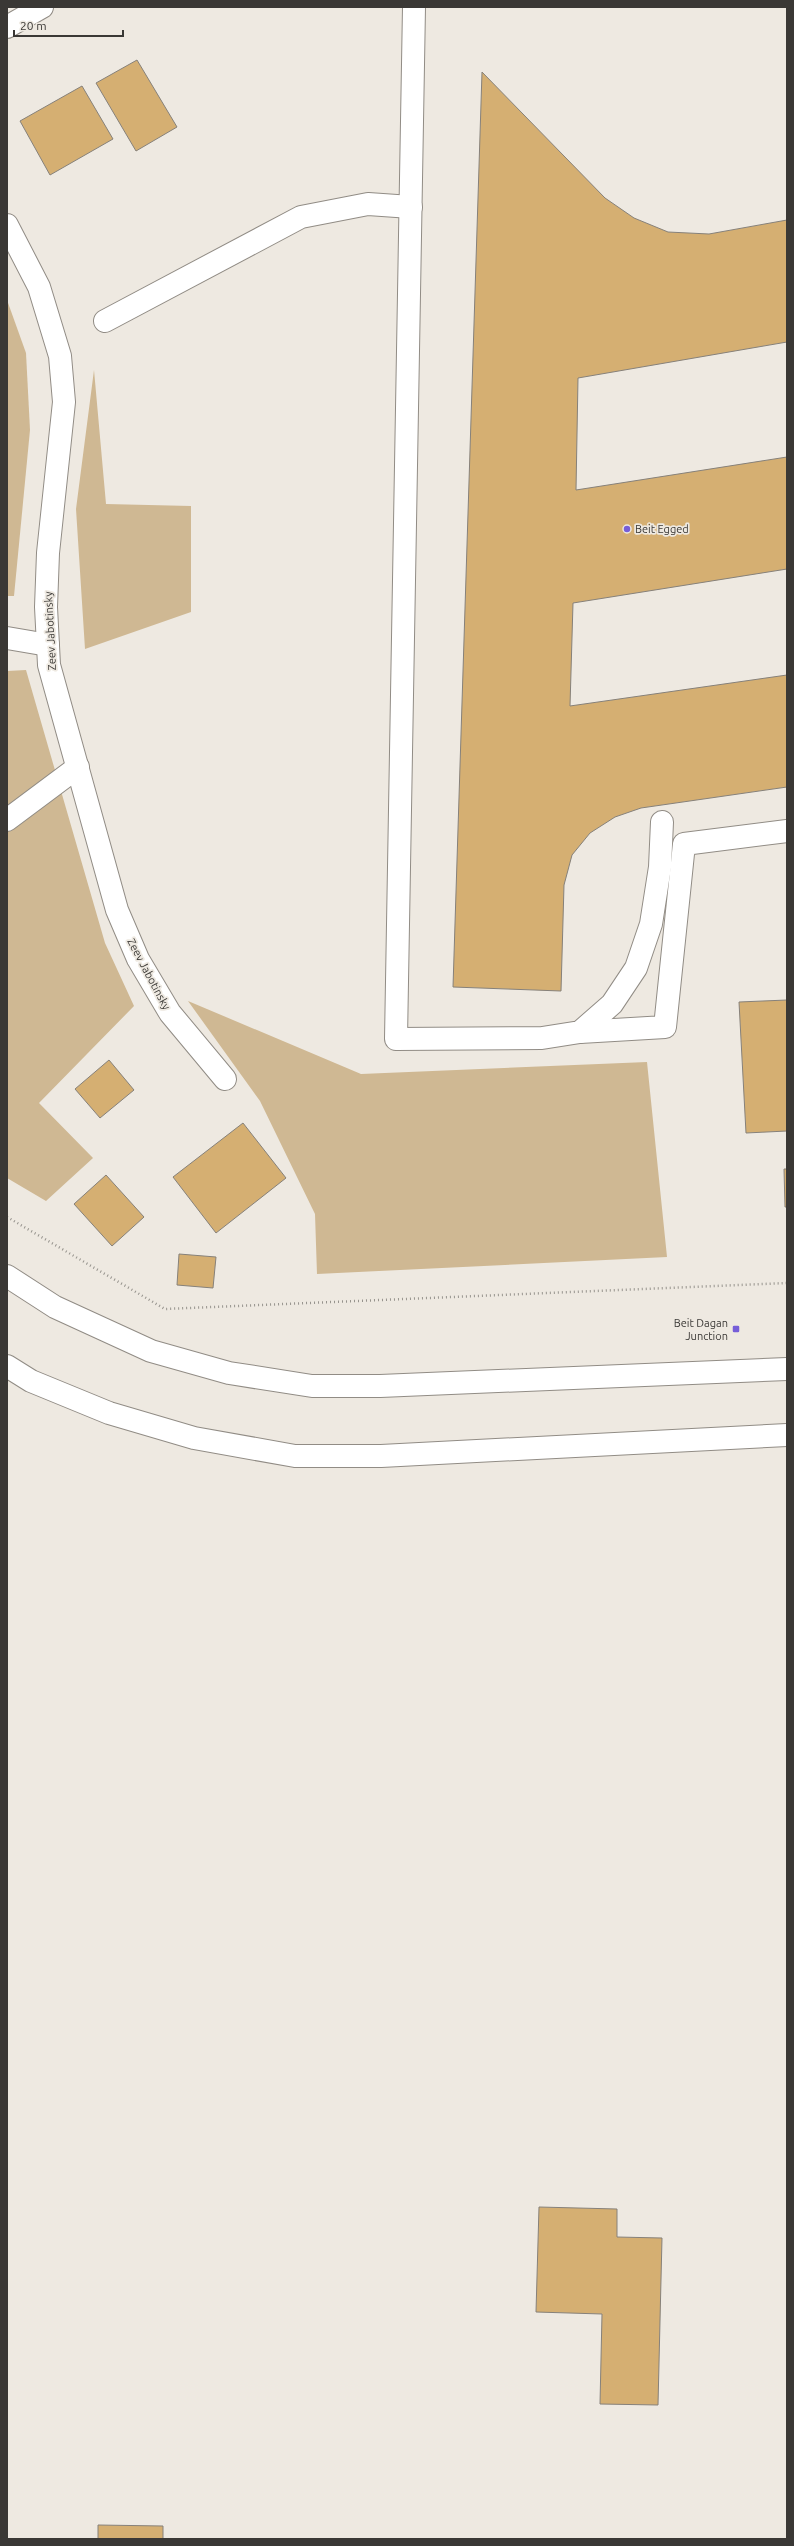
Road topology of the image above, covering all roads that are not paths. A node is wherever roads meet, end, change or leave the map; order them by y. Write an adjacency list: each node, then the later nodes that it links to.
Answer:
1 (42, 7): 3 (street)
2 (414, 7): 4 (street)
3 (7, 27)
4 (411, 207): 6 (street); 13 (street)
5 (7, 225): 8 (street, Zeev Jabotinsky)
6 (105, 321)
7 (7, 638): 8 (street)
8 (48, 645): 9 (street, Zeev Jabotinsky)
9 (78, 767): 10 (street); 14 (street, Zeev Jabotinsky)
10 (7, 820)
11 (662, 822): 13 (street)
12 (787, 831): 13 (street)
13 (580, 1032)
14 (225, 1079)
15 (7, 1276): 17 (street)
16 (7, 1366): 18 (street)
17 (787, 1369)
18 (787, 1435)

